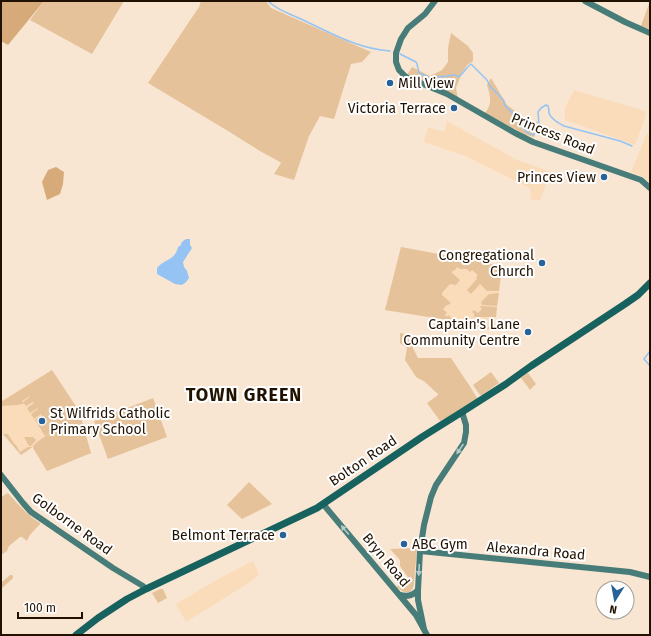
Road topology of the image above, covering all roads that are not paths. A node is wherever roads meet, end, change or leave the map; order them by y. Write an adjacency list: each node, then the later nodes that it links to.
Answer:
1 (435, 1): 4 (street, Princess Road)
2 (585, 1): 3 (street)
3 (650, 32)
4 (650, 188)
5 (650, 283): 6 (main road, Bolton Road)
6 (462, 412): 8 (main road, Bolton Road); 9 (street, one-way to 9)
7 (1, 475): 11 (street, Golborne Road)
8 (323, 504): 12 (main road, Bolton Road); 15 (street, Bryn Road, one-way to 8)
9 (420, 552): 10 (street, Alexandra Road); 14 (street, one-way to 14)
10 (650, 576)
11 (138, 582): 12 (street, Golborne Road); 13 (street, Golborne Road)
12 (156, 584): 13 (main road, Bolton Road)
13 (146, 589): 17 (main road, Bolton Road)
14 (418, 590): 15 (street); 16 (street)
15 (400, 595): 16 (street, Bryn Road)
16 (424, 628): 18 (street, Bryn Road)
17 (76, 635)
18 (427, 635)

